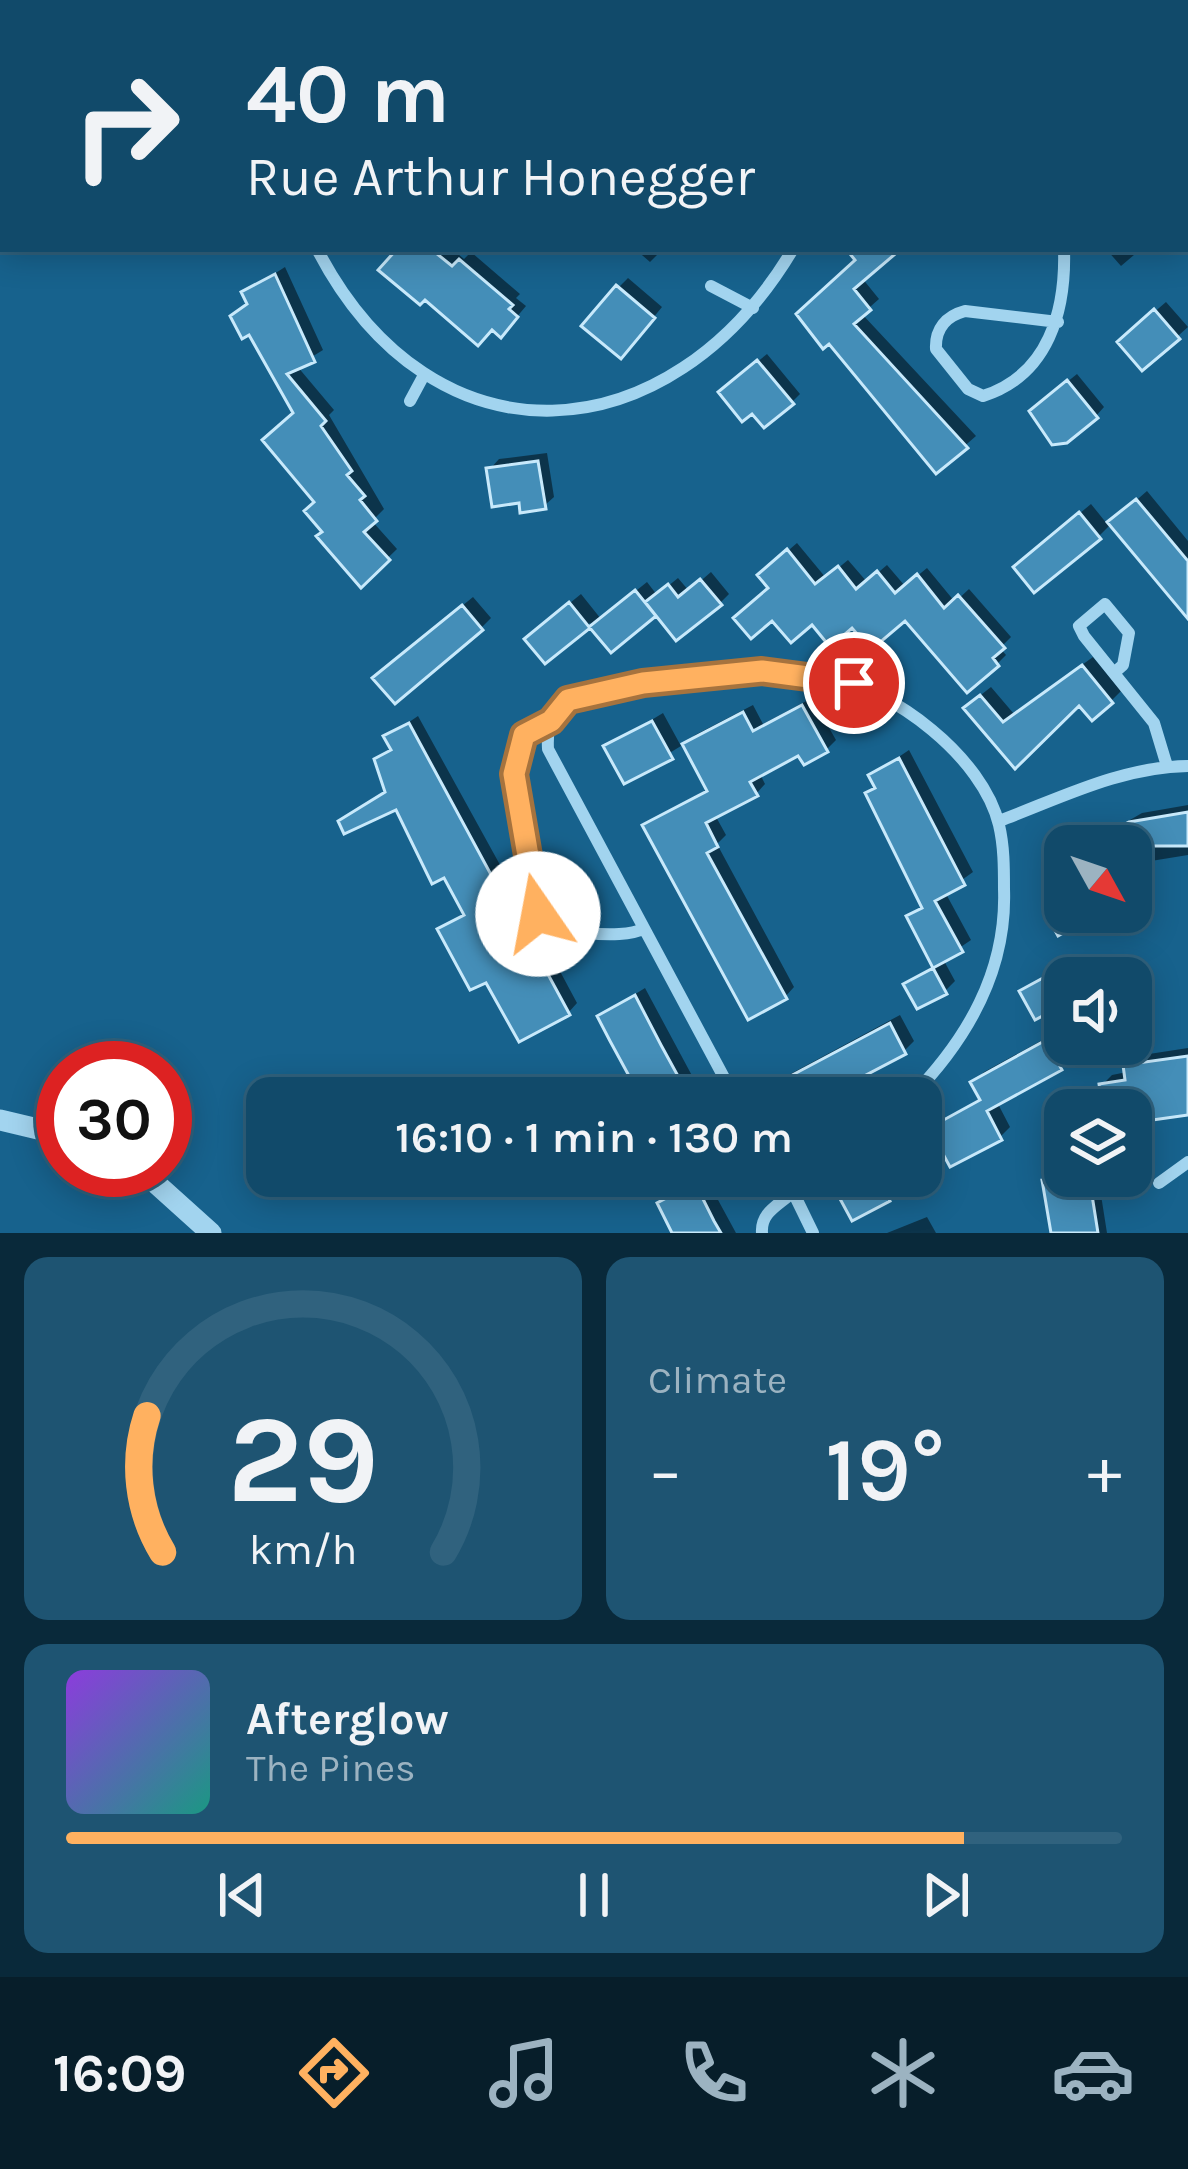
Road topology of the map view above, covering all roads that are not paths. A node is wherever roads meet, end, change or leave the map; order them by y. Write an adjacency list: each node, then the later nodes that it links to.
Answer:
1 (319, 252): 7 (street)
2 (791, 252): 5 (street)
3 (1064, 252): 6 (street)
4 (711, 286): 5 (street)
5 (753, 308): 7 (street)
6 (1058, 322): 6 (street)
7 (424, 375): 8 (street)
8 (410, 400)
9 (1114, 672): 9 (street); 11 (street)
10 (551, 721): 13 (street); 14 (street); 14 (street)
11 (1167, 766): 12 (street); 13 (street)
12 (1188, 766)
13 (999, 821): 16 (street)
14 (643, 929): 15 (street)
15 (724, 1077)
16 (927, 1077)
17 (0, 1120): 18 (street)
18 (36, 1129)
19 (1188, 1162): 20 (street)
20 (1159, 1183)
21 (171, 1197): 24 (street)
22 (787, 1197): 25 (street)
23 (799, 1197): 26 (street)
24 (212, 1233)
25 (762, 1233)
26 (813, 1233)

